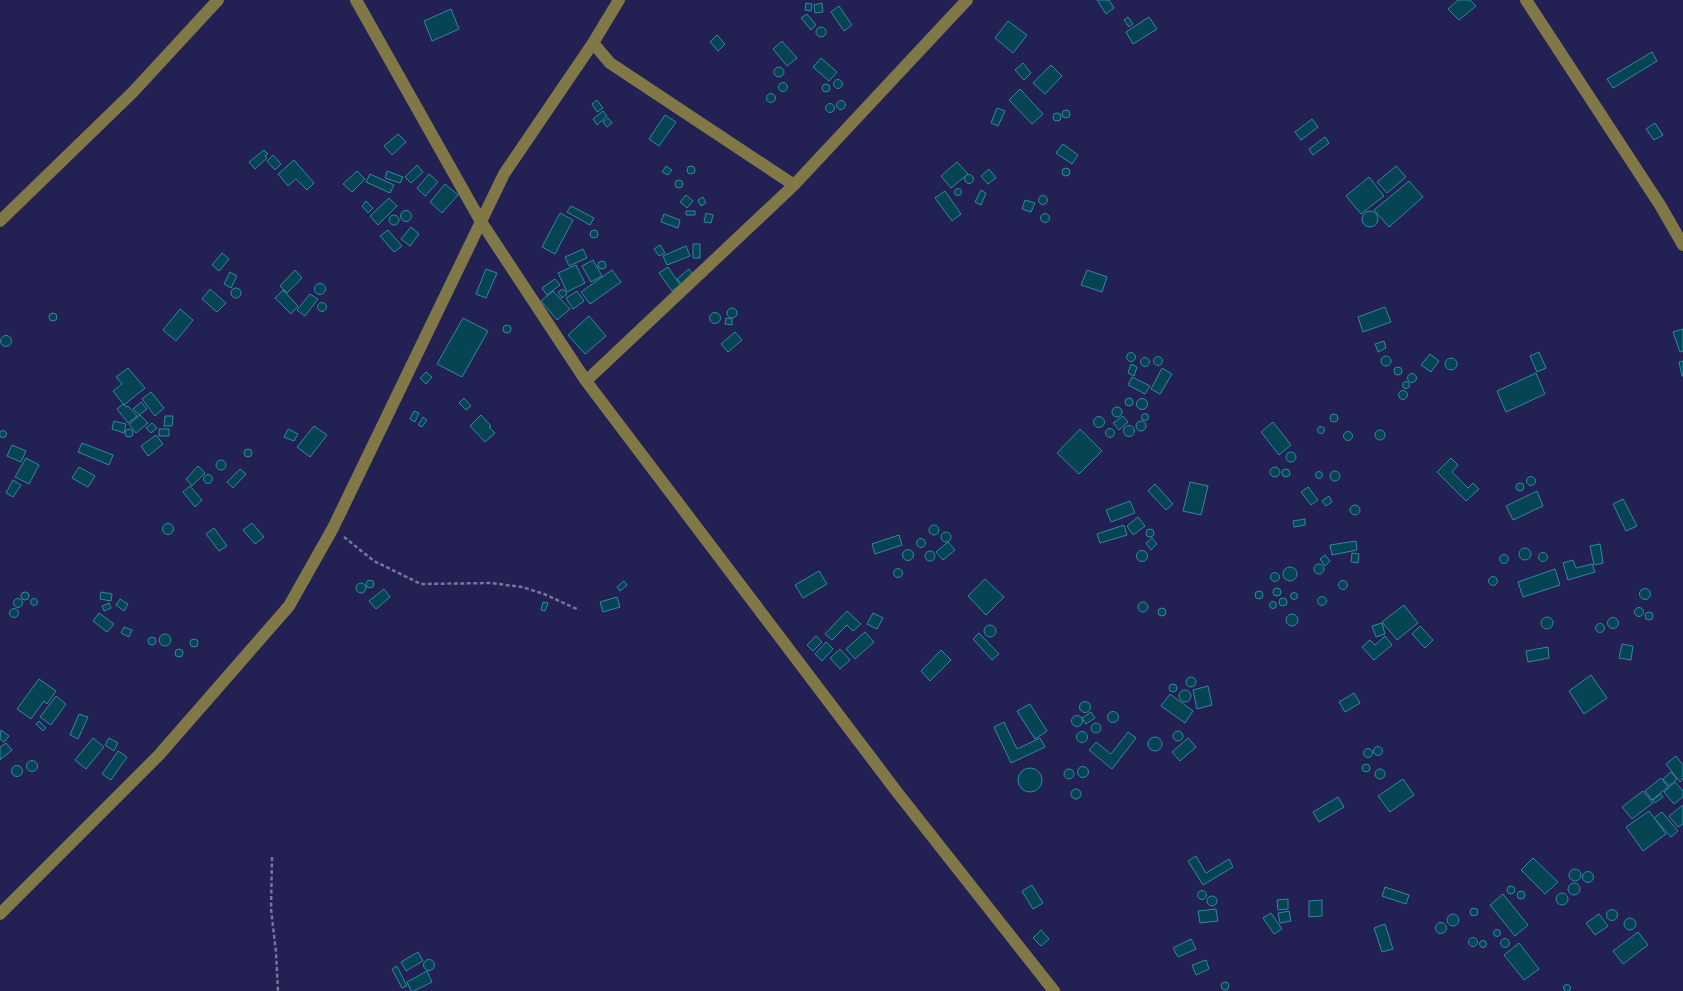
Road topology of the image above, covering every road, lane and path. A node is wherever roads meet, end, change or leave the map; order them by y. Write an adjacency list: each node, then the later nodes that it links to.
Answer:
1 (218, 0): 8 (street)
2 (356, 0): 9 (street)
3 (620, 0): 6 (street)
4 (966, 0): 7 (street)
5 (1526, 0): 10 (street)
6 (593, 43): 7 (street); 9 (street)
7 (794, 185): 11 (street)
8 (0, 220)
9 (480, 220): 11 (street); 12 (street)
10 (1683, 245)
11 (586, 381): 17 (street)
12 (333, 528): 13 (path); 15 (street)
13 (579, 610)
14 (272, 857): 16 (path)
15 (0, 914)
16 (278, 991)
17 (1054, 991)

